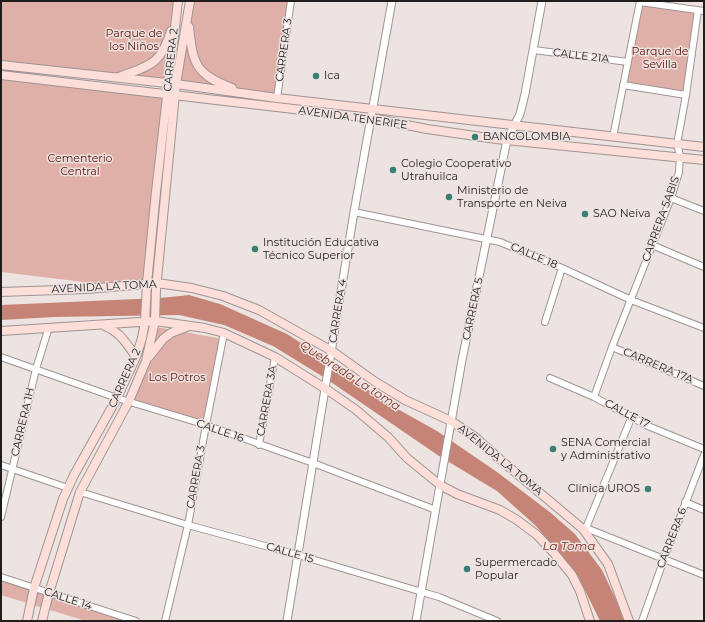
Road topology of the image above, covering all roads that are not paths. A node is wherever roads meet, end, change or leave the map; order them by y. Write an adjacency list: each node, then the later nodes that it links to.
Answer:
1 (178, 1): 8 (main road, CARRERA 2)
2 (190, 1): 9 (main road, CARRERA 2)
3 (291, 1): 20 (street, CARRERA 3)
4 (392, 1): 21 (street, CARRERA 4)
5 (542, 1): 10 (street, CARRERA 5)
6 (640, 1): 7 (street); 11 (street)
7 (701, 10): 19 (street, CARRERA 5ABIS)
8 (176, 11): 14 (main road); 15 (main road, CARRERA 2)
9 (187, 16): 15 (main road, CARRERA 2); 17 (main road)
10 (534, 50): 11 (street, CALLE 21A); 23 (street, CARRERA 5)
11 (628, 62): 16 (street)
12 (1, 65): 14 (main road, AVENIDA TENERIFE)
13 (1, 75): 18 (main road, AVENIDA TENERIFE)
14 (117, 78): 15 (main road, AVENIDA TENERIFE)
15 (173, 84): 17 (main road, AVENIDA TENERIFE); 18 (main road, CARRERA 2)
16 (623, 85): 19 (street); 24 (street)
17 (245, 94): 20 (main road, AVENIDA TENERIFE)
18 (171, 95): 22 (main road, AVENIDA TENERIFE); 37 (main road, CARRERA 2); 38 (main road, CARRERA 2)
19 (686, 95): 26 (street, CARRERA 5ABIS)
20 (277, 98): 21 (main road, AVENIDA TENERIFE)
21 (372, 109): 22 (street, CARRERA 4); 23 (main road, AVENIDA TENERIFE)
22 (371, 118): 25 (main road, AVENIDA TENERIFE); 32 (street, CARRERA 4)
23 (514, 126): 24 (main road, AVENIDA TENERIFE); 25 (street, CARRERA 5)
24 (613, 137): 26 (main road, AVENIDA TENERIFE)
25 (507, 140): 28 (main road, AVENIDA TENERIFE); 33 (street, CARRERA 5)
26 (677, 144): 27 (main road, AVENIDA TENERIFE); 28 (street, CARRERA 5ABIS)
27 (704, 147)
28 (680, 156): 29 (main road, AVENIDA TENERIFE); 30 (street, CARRERA 5ABIS)
29 (704, 160)
30 (671, 198): 31 (street); 34 (street, CARRERA 5ABIS)
31 (704, 211)
32 (354, 212): 33 (street, CALLE 18); 51 (street, CARRERA 4)
33 (487, 239): 36 (street, CALLE 18); 64 (street, CARRERA 5)
34 (652, 245): 35 (street); 40 (street, CARRERA 5ABIS)
35 (704, 267)
36 (562, 268): 40 (street, CALLE 18); 43 (street)
37 (157, 286): 38 (main road, AVENIDA LA TOMA); 41 (main road, CARRERA 2); 51 (main road, AVENIDA LA TOMA)
38 (147, 287): 39 (main road, AVENIDA LA TOMA); 42 (main road, CARRERA 2)
39 (1, 292)
40 (631, 300): 47 (street, CALLE 18); 50 (street, CARRERA 5ABIS)
41 (155, 319): 42 (main road); 45 (main road); 55 (main road, CARRERA 2)
42 (145, 320): 44 (main road); 52 (main road, CARRERA 2)
43 (545, 322)
44 (102, 325): 46 (main road); 52 (main road)
45 (190, 325): 49 (main road); 55 (main road)
46 (49, 327): 48 (main road); 56 (street, CARRERA 1H)
47 (704, 328)
48 (1, 331)
49 (224, 333): 53 (main road); 65 (street, CARRERA 3)
50 (612, 347): 59 (street, CARRERA 17A); 60 (street, CARRERA 5ABIS)
51 (332, 351): 58 (street, CARRERA 4); 64 (main road, AVENIDA LA TOMA)
52 (136, 357): 61 (main road, CARRERA 2)
53 (275, 357): 58 (main road); 66 (street, CARRERA 3A)
54 (1, 358): 56 (street, CALLE 16)
55 (146, 361): 62 (main road, CARRERA 2)
56 (36, 369): 61 (street, CALLE 16); 71 (street, CARRERA 1H)
57 (550, 378): 60 (street, CALLE 17)
58 (327, 385): 69 (street, CARRERA 4); 72 (main road)
59 (704, 386)
60 (594, 397): 63 (street, CALLE 17)
61 (117, 398): 62 (street, CALLE 16); 73 (main road, CARRERA 2)
62 (129, 401): 65 (street, CALLE 16); 74 (main road, CARRERA 2)
63 (632, 416): 67 (street, CALLE 17); 80 (street)
64 (451, 420): 72 (street, CARRERA 5); 80 (main road, AVENIDA LA TOMA)
65 (206, 425): 66 (street, CALLE 16); 79 (street, CARRERA 3)
66 (260, 445): 69 (street, CALLE 16)
67 (704, 449)
68 (704, 455): 75 (street, CARRERA 6)
69 (313, 463): 76 (street, CALLE 16); 81 (street, CARRERA 4)
70 (1, 465): 71 (street)
71 (12, 469): 73 (street); 78 (street, CARRERA 1H)
72 (441, 481): 76 (street, CARRERA 5); 95 (main road)
73 (68, 488): 85 (main road, CARRERA 2)
74 (80, 492): 79 (street, CALLE 15); 87 (main road, CARRERA 2)
75 (685, 502): 77 (street); 82 (street, CARRERA 6)
76 (436, 510): 86 (street, CARRERA 5)
77 (704, 510)
78 (1, 517)
79 (188, 525): 81 (street, CALLE 15); 91 (street, CARRERA 3)
80 (584, 529): 82 (street); 96 (main road, AVENIDA LA TOMA)
81 (298, 555): 86 (street, CALLE 15); 92 (street, CARRERA 4)
82 (664, 559): 83 (street); 97 (street, CARRERA 6)
83 (704, 575)
84 (1, 577): 85 (street, CALLE 14)
85 (34, 588): 87 (street, CALLE 14); 88 (main road, CARRERA 2)
86 (421, 592): 93 (street, CARRERA 5); 94 (street, CALLE 15)
87 (49, 593): 89 (main road, CARRERA 2); 90 (street, CALLE 14)
88 (27, 621)
89 (42, 621)
90 (136, 621)
91 (165, 621)
92 (287, 621)
93 (416, 621)
94 (497, 621)
95 (590, 621)
96 (629, 621)
97 (642, 621)

